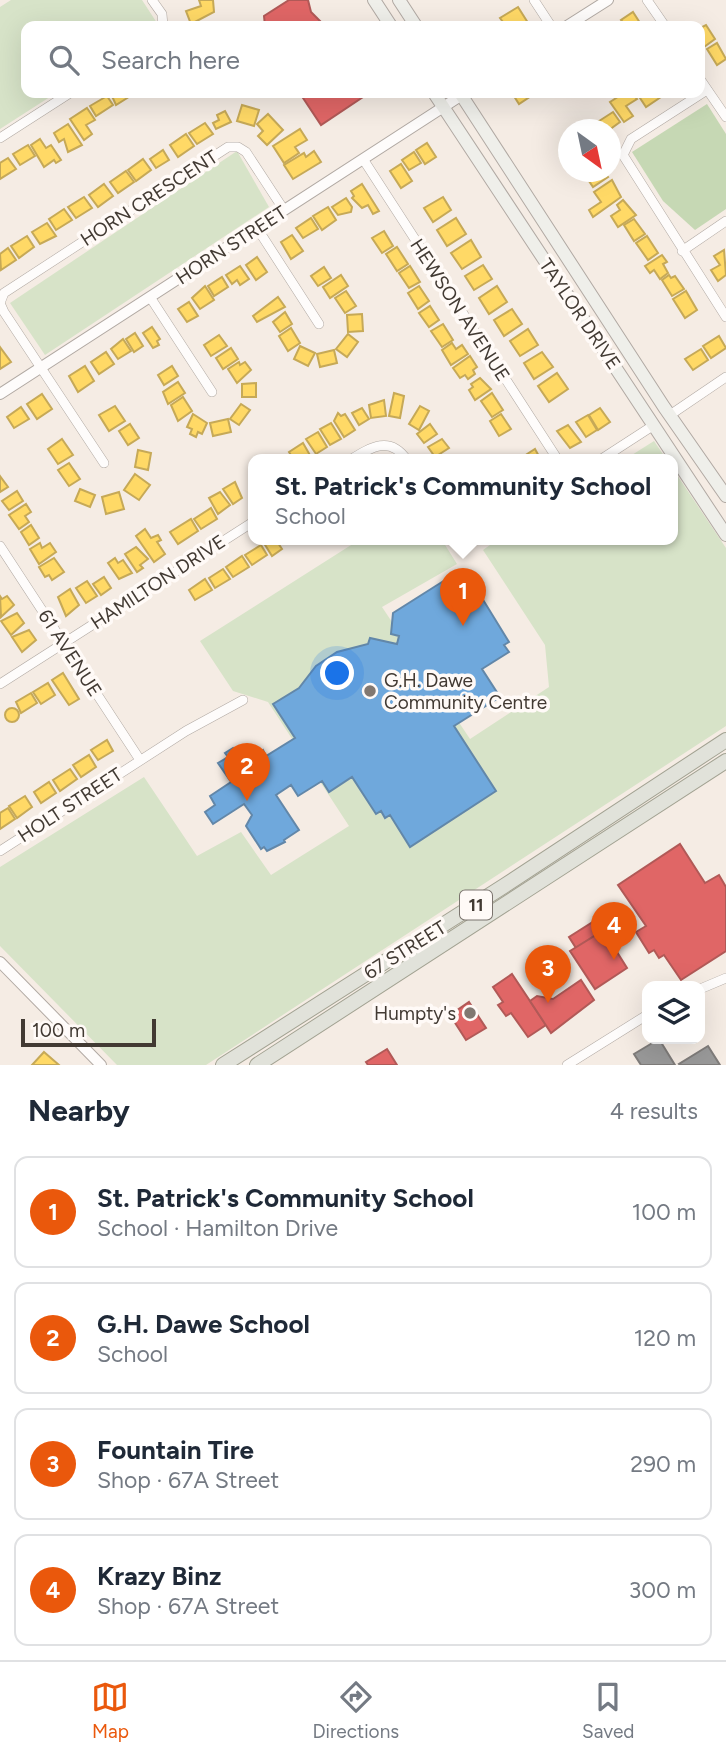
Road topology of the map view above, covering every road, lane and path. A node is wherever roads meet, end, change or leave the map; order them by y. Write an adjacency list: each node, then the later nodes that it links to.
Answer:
1 (152, 0): 7 (street)
2 (374, 0): 8 (main road)
3 (399, 0): 9 (main road)
4 (534, 0): 10 (street)
5 (607, 0): 11 (street)
6 (647, 0): 12 (street)
7 (163, 21)
8 (388, 21)
9 (413, 21)
10 (548, 21)
11 (576, 21)
12 (662, 21)
13 (705, 87): 14 (street)
14 (707, 90): 21 (street)
15 (62, 98): 22 (street)
16 (437, 98): 20 (main road, TAYLOR DRIVE)
17 (456, 98): 20 (street, HORN STREET)
18 (465, 98): 35 (main road, TAYLOR DRIVE)
19 (695, 98): 27 (street)
20 (443, 107): 23 (street, HORN STREET); 36 (main road, TAYLOR DRIVE)
21 (726, 117)
22 (0, 138)
23 (363, 159): 24 (street, HORN STREET); 39 (street, HEWSON AVENUE)
24 (284, 210): 26 (street, HORN STREET); 31 (street, HORN CRESCENT)
25 (726, 221): 27 (street)
26 (257, 228): 28 (street, HORN STREET); 30 (street)
27 (682, 251): 29 (street)
28 (150, 297): 31 (street, HORN STREET); 33 (street)
29 (726, 317)
30 (319, 324)
31 (41, 367): 34 (street, HORN STREET); 43 (street)
32 (726, 377): 35 (street)
33 (212, 392)
34 (0, 394)
35 (670, 415): 44 (main road, TAYLOR DRIVE)
36 (654, 425): 40 (street); 41 (main road, TAYLOR DRIVE)
37 (360, 454): 38 (street)
38 (401, 454)
39 (554, 454)
40 (609, 454)
41 (673, 454)
42 (678, 462): 46 (main road, TAYLOR DRIVE)
43 (104, 463)
44 (726, 496)
45 (248, 525): 48 (street, HAMILTON DRIVE)
46 (726, 535)
47 (2, 553): 48 (street, 61 AVENUE)
48 (64, 643): 49 (street, HAMILTON DRIVE); 52 (street, 61 AVENUE)
49 (0, 684)
50 (243, 700): 52 (street, HOLT STREET)
51 (726, 740): 60 (main road, 67 STREET / 11)
52 (140, 760): 54 (street, HOLT STREET)
53 (726, 761): 61 (main road, 67 STREET / 11)
54 (0, 851)
55 (0, 962): 59 (street)
56 (726, 978): 57 (street)
57 (705, 987)
58 (642, 1018): 62 (street)
59 (102, 1065)
60 (223, 1065)
61 (257, 1065)
62 (567, 1065)

